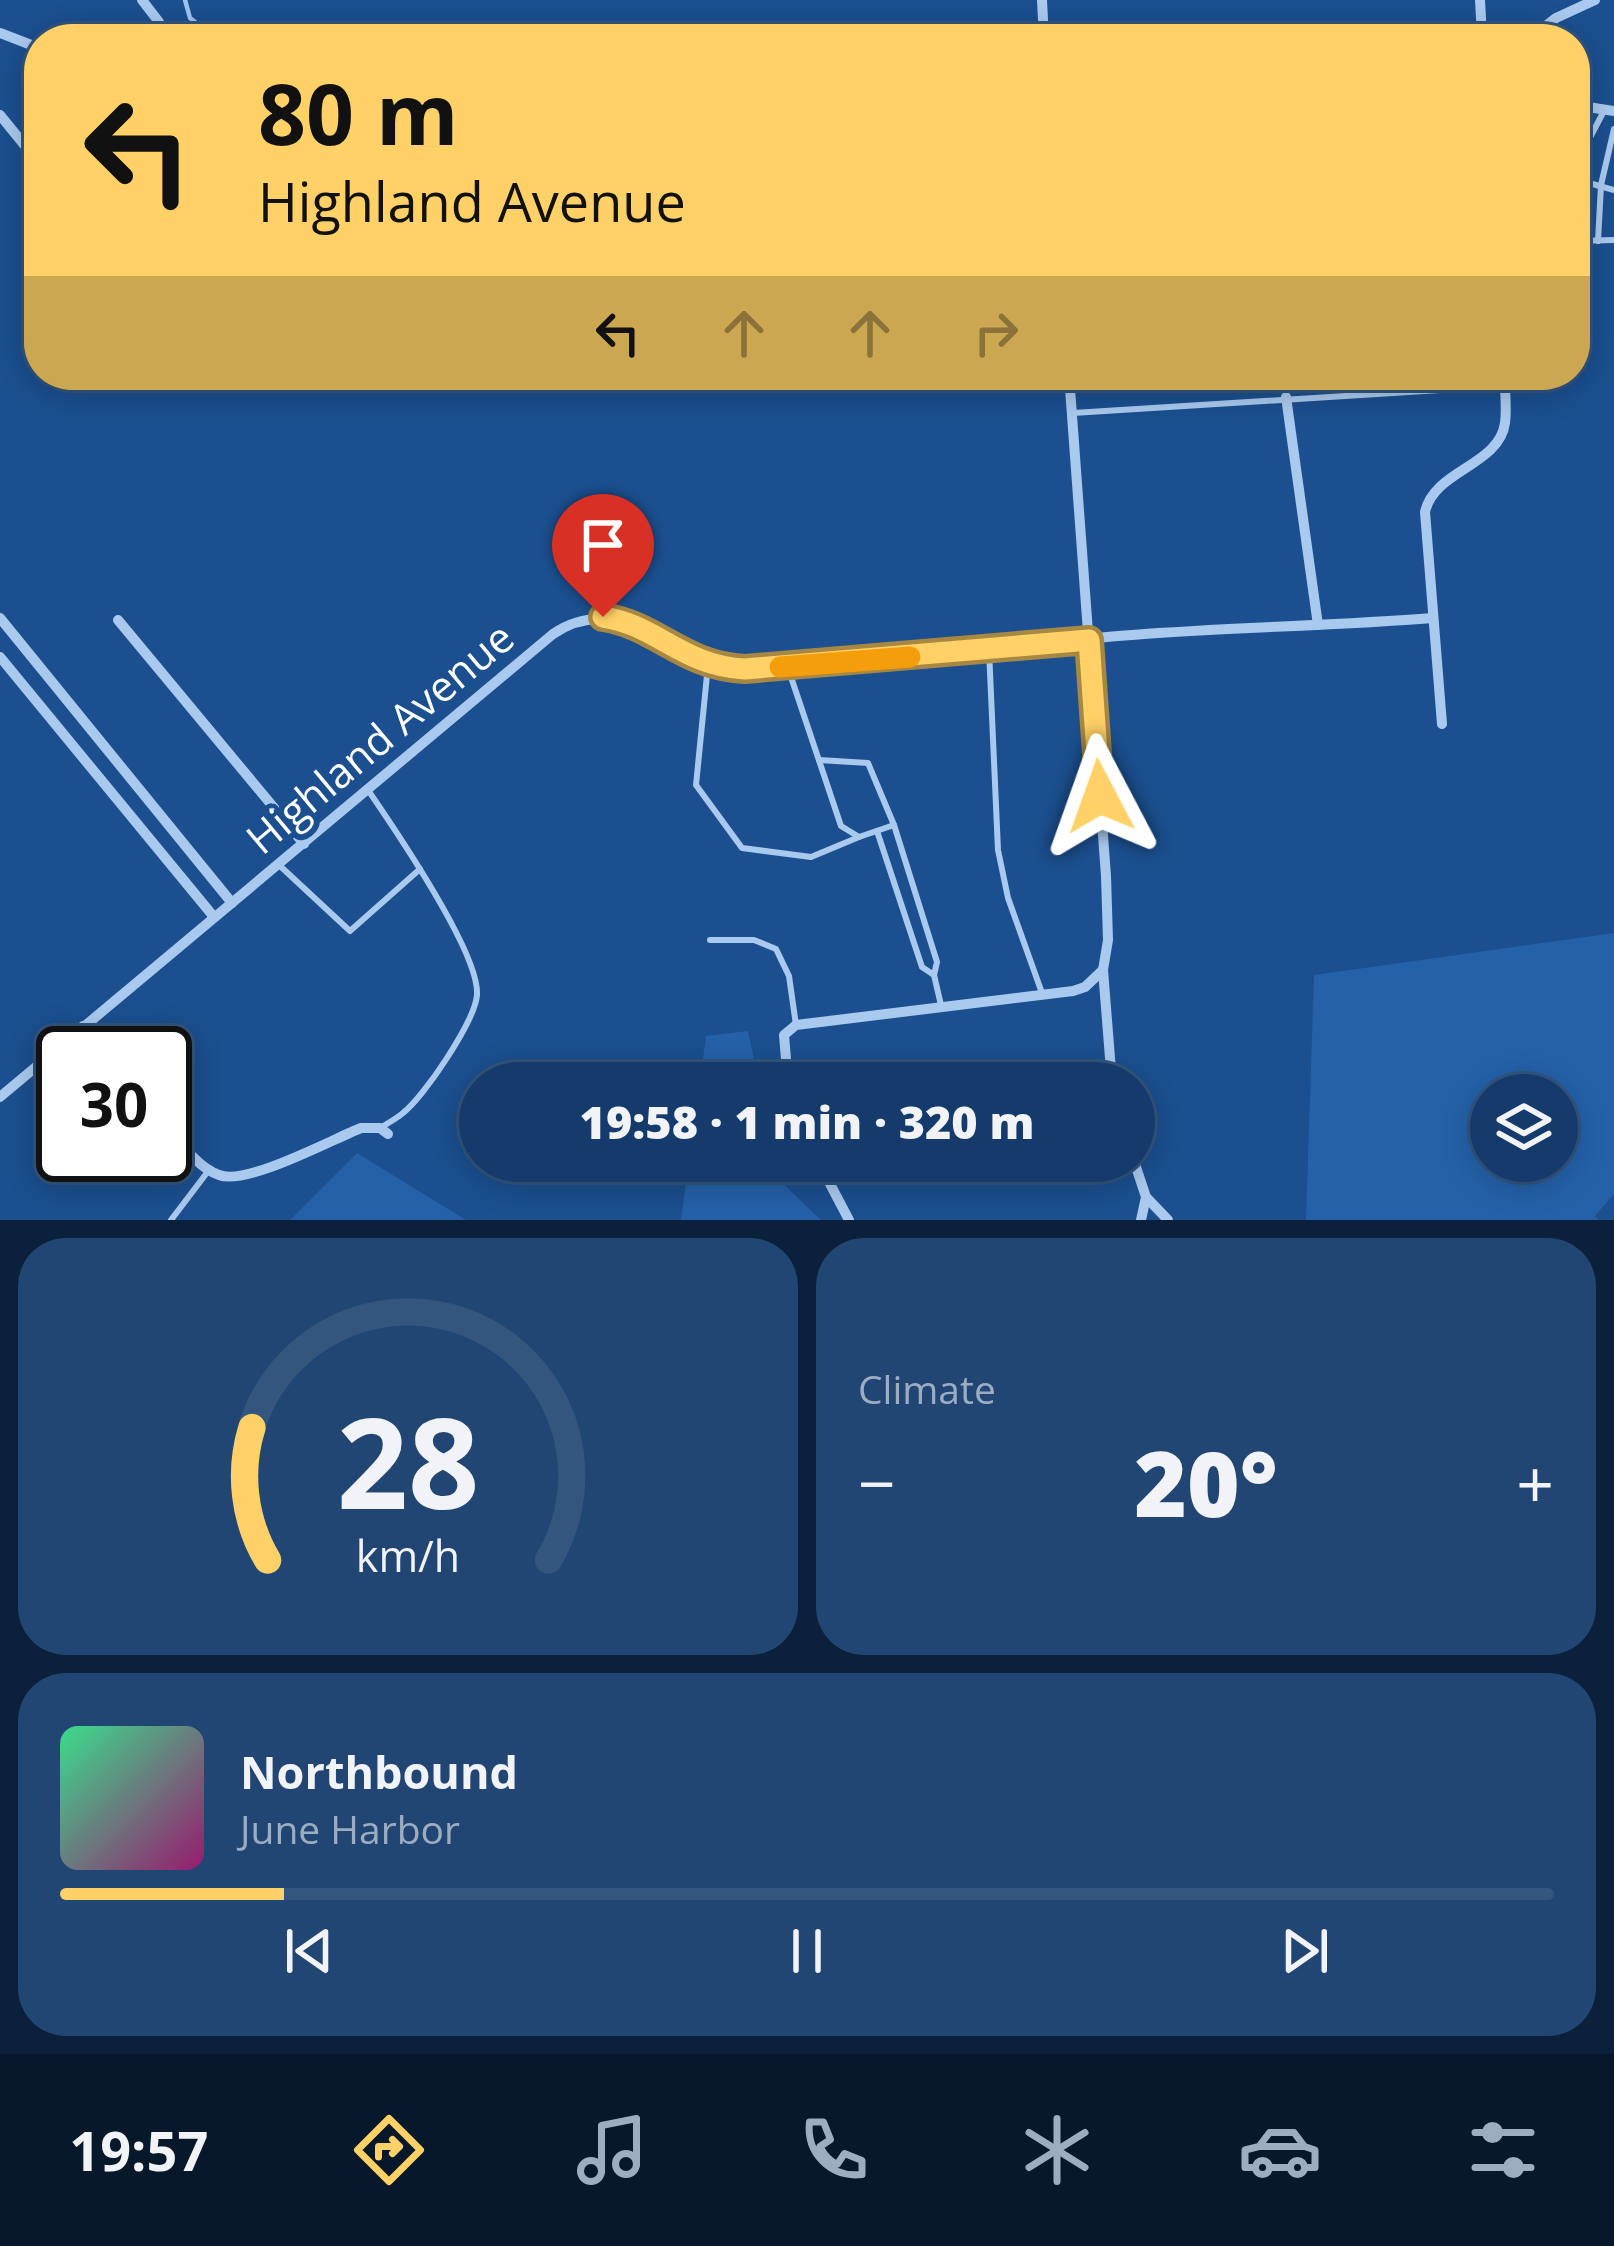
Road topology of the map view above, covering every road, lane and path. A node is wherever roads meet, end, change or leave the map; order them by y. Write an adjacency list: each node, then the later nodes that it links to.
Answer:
1 (1595, 0): 2 (street)
2 (1545, 24)
3 (1610, 110): 7 (lane)
4 (0, 115): 6 (street)
5 (1614, 129): 9 (lane)
6 (24, 145)
7 (1590, 145)
8 (1590, 182): 9 (lane)
9 (1601, 185): 10 (lane); 12 (lane)
10 (1614, 190)
11 (1590, 241): 12 (lane)
12 (1598, 241): 13 (lane)
13 (1614, 241)
14 (1070, 390): 18 (street)
15 (1376, 390): 17 (lane)
16 (1504, 390): 20 (street)
17 (1286, 397): 18 (lane); 22 (street)
18 (1072, 413): 23 (street)
19 (0, 617): 37 (street)
20 (1433, 618): 22 (street, Highland Avenue); 28 (street)
21 (118, 620): 34 (street)
22 (1318, 625): 23 (street, Highland Avenue)
23 (1089, 640): 24 (street, Highland Avenue); 40 (street)
24 (989, 650): 27 (street, Highland Avenue); 42 (lane)
25 (0, 657): 38 (street)
26 (709, 664): 27 (street, Highland Avenue); 30 (street, Highland Avenue); 33 (lane)
27 (788, 667): 29 (lane)
28 (1442, 724)
29 (819, 760): 31 (lane); 33 (lane)
30 (368, 790): 34 (street, Highland Avenue); 36 (lane)
31 (894, 825): 32 (lane); 41 (lane)
32 (877, 831): 33 (lane); 41 (lane)
33 (859, 837)
34 (304, 844): 35 (street, Highland Avenue)
35 (279, 865): 36 (lane); 37 (street, Highland Avenue)
36 (420, 869): 50 (lane)
37 (232, 903): 38 (street, Highland Avenue)
38 (214, 917): 44 (street, Highland Avenue)
39 (710, 940): 45 (lane)
40 (1103, 970): 42 (street); 47 (street)
41 (934, 975): 43 (lane)
42 (1043, 995): 43 (street)
43 (941, 1005): 45 (street)
44 (83, 1026)
45 (793, 1027): 46 (street)
46 (786, 1062)
47 (1110, 1062)
48 (36, 1066): 49 (street, Highland Avenue)
49 (0, 1096)
50 (384, 1131): 52 (street)
51 (192, 1152): 52 (street)
52 (209, 1170): 56 (lane)
53 (829, 1182): 57 (street)
54 (1142, 1182): 55 (street)
55 (1147, 1196): 58 (street); 59 (street)
56 (171, 1220)
57 (849, 1220)
58 (1141, 1220)
59 (1168, 1220)

